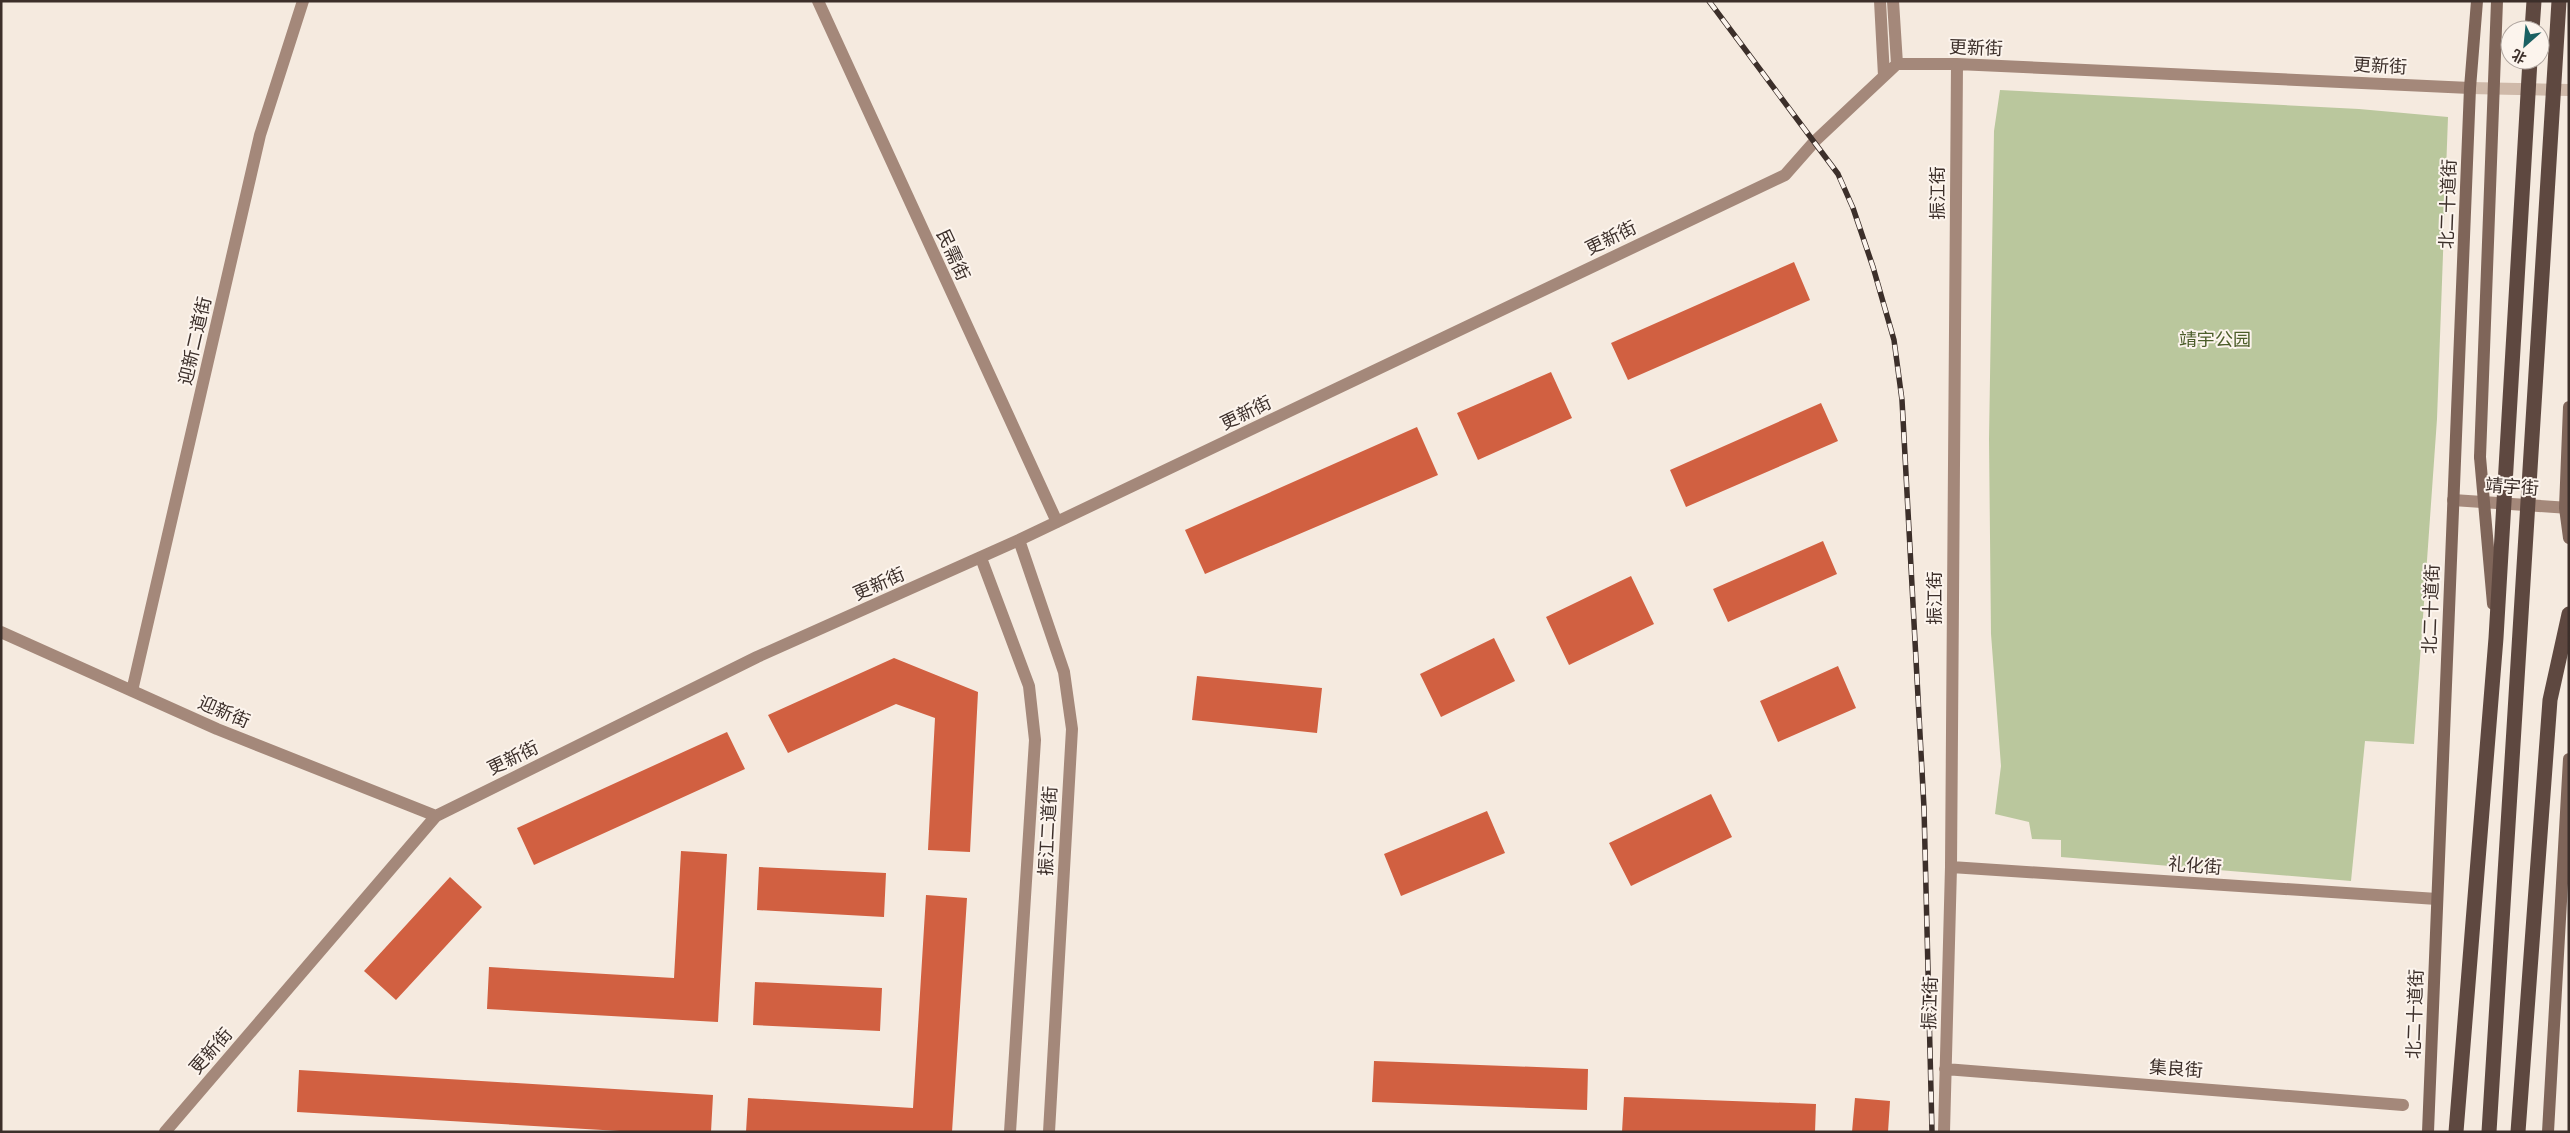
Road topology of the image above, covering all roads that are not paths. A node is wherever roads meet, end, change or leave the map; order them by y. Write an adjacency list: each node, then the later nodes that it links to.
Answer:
1 (302, 1): 27 (street, 迎新二道街)
2 (818, 1): 20 (street, 民需街)
3 (1880, 1): 13 (street)
4 (1892, 1): 10 (street)
5 (2477, 1): 14 (main road, 北二十道街)
6 (2497, 1): 15 (main road)
7 (2534, 1): 9 (highway)
8 (2559, 1): 40 (highway, bridge)
9 (2533, 20)
10 (1897, 64): 11 (street, 更新街); 13 (street, 更新街)
11 (1957, 64): 14 (street, 更新街); 30 (street, 振江街)
12 (2529, 70): 26 (highway, bridge)
13 (1884, 76): 20 (street, 更新街)
14 (2470, 88): 15 (street); 18 (main road, 北二十道街)
15 (2494, 88): 16 (street); 26 (main road, bridge)
16 (2569, 90)
17 (2569, 408): 19 (main road)
18 (2453, 500): 19 (street, 靖宇街); 31 (main road, 北二十道街)
19 (2567, 508): 21 (main road)
20 (1057, 522): 22 (street, 更新街)
21 (2569, 538)
22 (1019, 540): 23 (street, 更新街); 36 (street, 振江二道街)
23 (981, 558): 29 (street, 更新街); 35 (street, 振江二道街)
24 (2569, 614): 41 (highway)
25 (1, 632): 27 (street, 迎新街)
26 (2496, 638): 39 (highway, bridge)
27 (132, 691): 29 (street, 迎新街)
28 (2569, 759): 42 (main road)
29 (436, 816): 34 (street, 更新街)
30 (1951, 867): 31 (street, 礼化街); 32 (street, 振江街)
31 (2437, 899): 38 (main road, 北二十道街)
32 (1946, 1069): 33 (street, 集良街); 37 (street, 振江街)
33 (2403, 1105)
34 (165, 1132)
35 (1010, 1132)
36 (1049, 1132)
37 (1944, 1132)
38 (2428, 1132)
39 (2456, 1132)
40 (2489, 1132)
41 (2518, 1132)
42 (2548, 1132)

